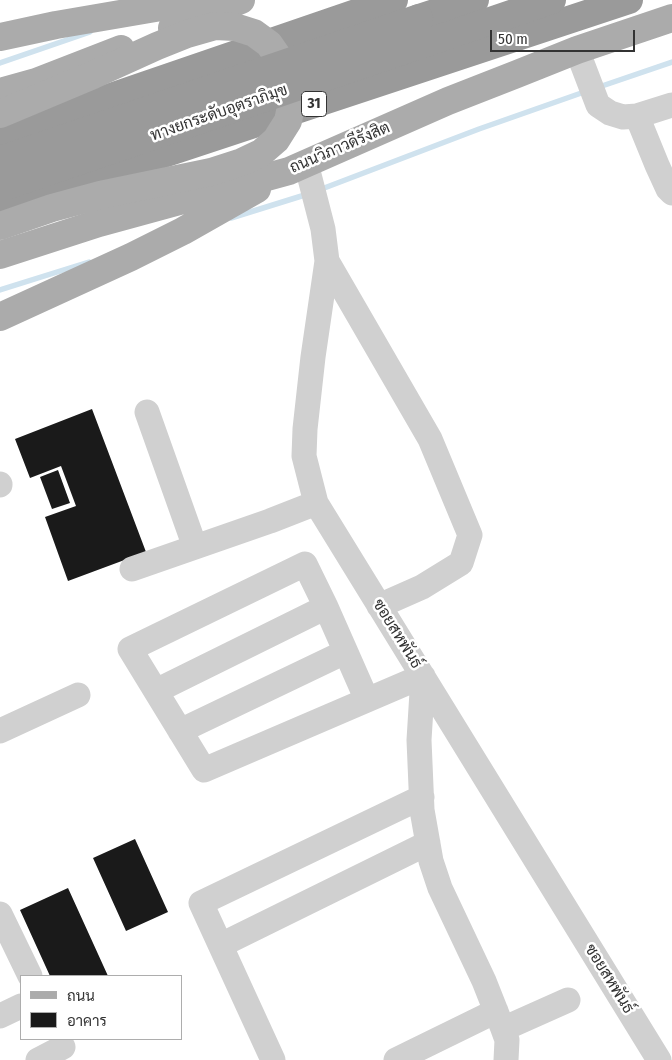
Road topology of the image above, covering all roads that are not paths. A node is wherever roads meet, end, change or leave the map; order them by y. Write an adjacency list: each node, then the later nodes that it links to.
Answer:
1 (223, 0): 8 (main road)
2 (242, 0): 10 (main road)
3 (394, 0): 14 (highway)
4 (475, 0): 15 (highway, ทางยกระดับอุตราภิมุข, bridge)
5 (552, 0): 17 (highway, ทางยกระดับอุตราภิมุข / 31, bridge)
6 (629, 0): 19 (highway, 31)
7 (672, 18): 9 (main road, ถนนวิภาวดีรังสิต)
8 (0, 37)
9 (577, 50): 13 (street); 16 (main road, ถนนวิภาวดีรังสิต)
10 (0, 92)
11 (672, 105): 13 (street)
12 (0, 114): 20 (main road, bridge)
13 (637, 116): 18 (street)
14 (0, 135)
15 (0, 160)
16 (305, 180): 21 (main road, ถนนวิภาวดีรังสิต); 22 (street, ซอยสหพันธ์); 23 (main road)
17 (0, 188)
18 (672, 193)
19 (0, 208)
20 (0, 226)
21 (0, 256)
22 (327, 261): 25 (street, ซอยสหพันธ์); 28 (street)
23 (0, 317)
24 (147, 412): 26 (street)
25 (316, 503): 26 (street); 28 (street, ซอยสหพันธ์)
26 (195, 547): 27 (street)
27 (132, 569)
28 (379, 606): 31 (street, ซอยสหพันธ์)
29 (326, 607): 30 (street); 32 (street); 32 (street)
30 (346, 652): 34 (street); 36 (street)
31 (422, 676): 34 (street); 37 (street); 51 (street, ซอยสหพันธ์)
32 (156, 691): 36 (street)
33 (78, 695): 35 (street)
34 (367, 700): 36 (street)
35 (0, 731)
36 (180, 731)
37 (422, 797): 38 (street); 40 (street)
38 (428, 843): 40 (street); 45 (street)
39 (1, 918): 41 (street)
40 (221, 945): 48 (street)
41 (30, 975)
42 (568, 1000): 45 (street)
43 (20, 1006): 44 (street)
44 (0, 1016)
45 (500, 1020): 49 (street); 50 (street)
46 (64, 1048): 47 (street)
47 (38, 1060)
48 (274, 1060)
49 (396, 1060)
50 (506, 1060)
51 (659, 1060)

